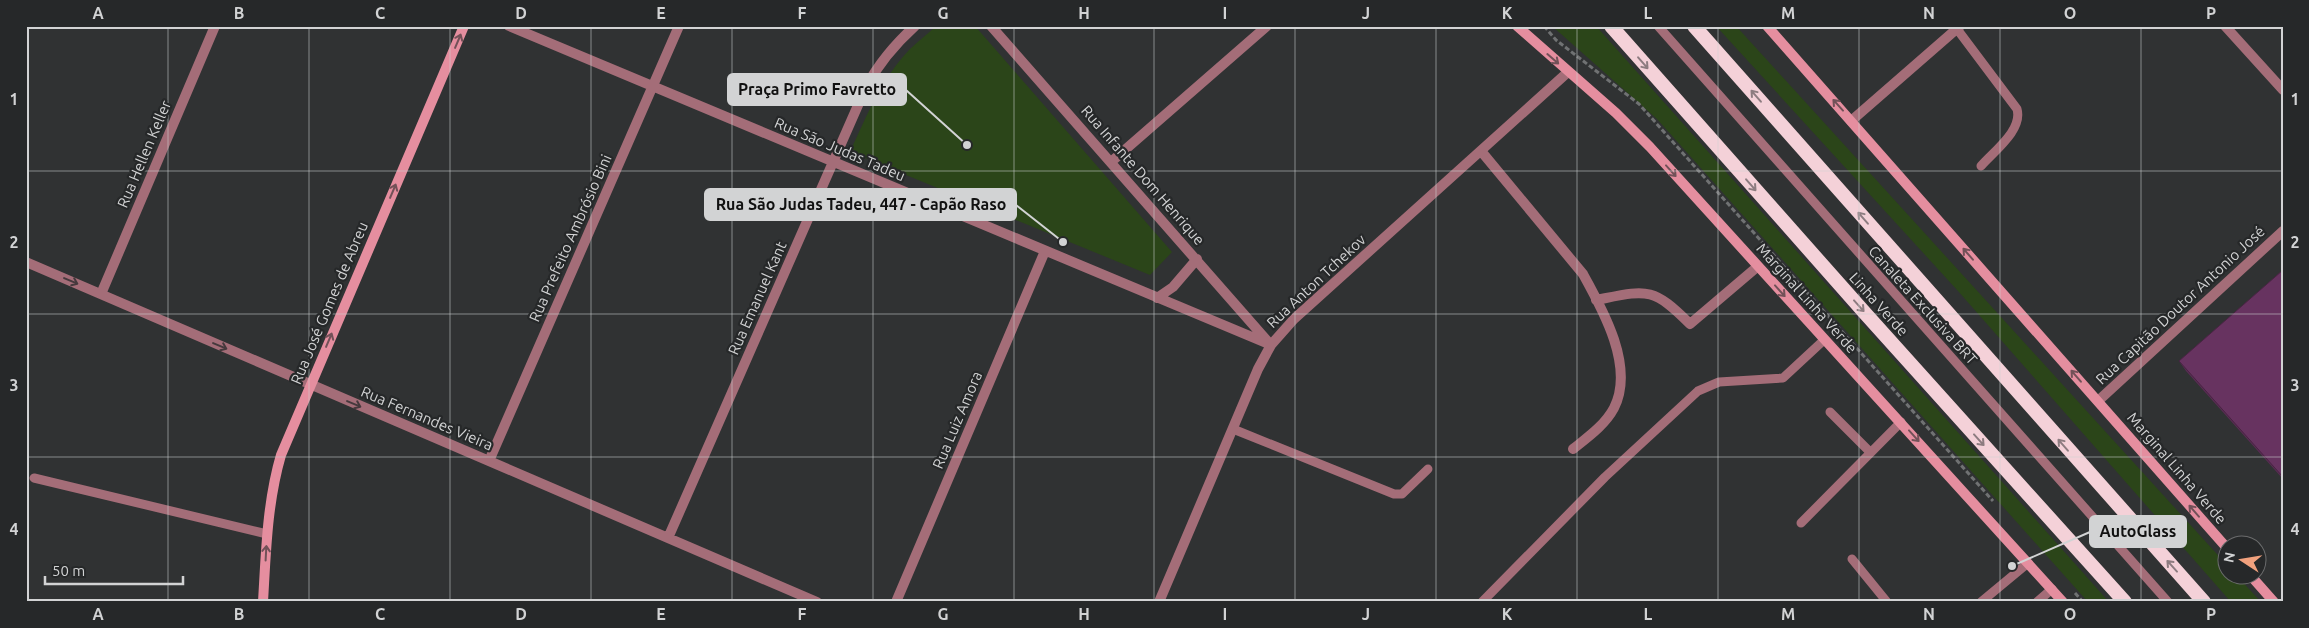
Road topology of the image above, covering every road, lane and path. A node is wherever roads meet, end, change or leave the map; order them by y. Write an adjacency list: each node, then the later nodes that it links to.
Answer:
1 (215, 26): 29 (street, Rua Hellen Keller)
2 (464, 26): 34 (main road, Rua José Gomes de Abreu, one-way to 2)
3 (509, 26): 17 (street, Rua São Judas Tadeu)
4 (679, 26): 17 (street, Rua Prefeito Ambrósio Bini)
5 (915, 26): 21 (street, Rua Emanuel Kant)
6 (991, 26): 22 (street, Rua Infante Dom Henrique)
7 (1267, 26): 22 (street)
8 (1517, 26): 16 (main road, Marginal Linha Verde, one-way to 16)
9 (1544, 26): 44 (path)
10 (1611, 26): 64 (highway, Linha Verde, one-way to 64)
11 (1658, 26): 65 (lane, Canaleta Exclusiva BRT)
12 (1694, 26): 66 (highway, one-way to 12)
13 (1767, 26): 19 (main road, Marginal Linha Verde, one-way to 13)
14 (2225, 26): 18 (street)
15 (1959, 27): 19 (street); 23 (lane)
16 (1568, 72): 20 (street, Rua Anton Tchekov); 28 (main road, Marginal Linha Verde, one-way to 28)
17 (652, 86): 21 (street, Rua São Judas Tadeu); 41 (street, Rua Prefeito Ambrósio Bini)
18 (2283, 90)
19 (1852, 121): 35 (main road, Marginal Linha Verde, one-way to 19)
20 (1481, 151): 31 (street); 33 (street, Rua Anton Tchekov)
21 (833, 162): 25 (street, Rua São Judas Tadeu); 48 (street, Rua Emanuel Kant)
22 (1111, 162): 26 (street, Rua Infante Dom Henrique)
23 (1981, 166)
24 (2283, 231): 35 (street, Rua Capitão Doutor Antonio José)
25 (1045, 251): 30 (street, Rua São Judas Tadeu); 56 (street, Rua Luiz Amora)
26 (1197, 259): 30 (street); 33 (street, Rua Infante Dom Henrique)
27 (26, 262): 29 (street, Rua Fernandes Vieira, one-way to 29)
28 (1757, 267): 31 (street); 32 (main road, Marginal Linha Verde, one-way to 32)
29 (101, 294): 34 (street, Rua Fernandes Vieira, one-way to 34)
30 (1157, 298): 33 (street, Rua São Judas Tadeu)
31 (1596, 300): 39 (street)
32 (1824, 340): 37 (main road, Marginal Linha Verde); 58 (lane)
33 (1271, 345): 38 (street, Rua Anton Tchekov)
34 (310, 385): 41 (street, Rua Fernandes Vieira, one-way to 41); 46 (main road, Rua José Gomes de Abreu)
35 (2098, 401): 47 (main road, Marginal Linha Verde, one-way to 35)
36 (1830, 412): 40 (lane)
37 (1901, 422): 40 (lane); 50 (main road, Marginal Linha Verde, one-way to 50)
38 (1233, 429): 42 (lane); 57 (street, Rua Anton Tchekov)
39 (1573, 449)
40 (1870, 452): 45 (lane)
41 (489, 461): 48 (street, Rua Fernandes Vieira)
42 (1428, 469)
43 (34, 478): 46 (lane)
44 (1997, 505)
45 (1801, 523)
46 (267, 534): 54 (main road, Rua José Gomes de Abreu, one-way to 46)
47 (2216, 536)
48 (668, 538): 55 (street, Rua Fernandes Vieira)
49 (1852, 560): 59 (lane)
50 (2028, 563): 53 (main road, Marginal Linha Verde); 60 (lane)
51 (2260, 586): 67 (main road)
52 (2070, 587): 63 (path)
53 (2052, 589): 61 (lane); 62 (main road, Marginal Linha Verde)
54 (264, 602)
55 (817, 602)
56 (896, 602)
57 (1159, 602)
58 (1482, 602)
59 (1887, 602)
60 (1981, 602)
61 (2037, 602)
62 (2063, 602)
63 (2083, 602)
64 (2125, 602)
65 (2168, 602)
66 (2204, 602)
67 (2274, 602)

